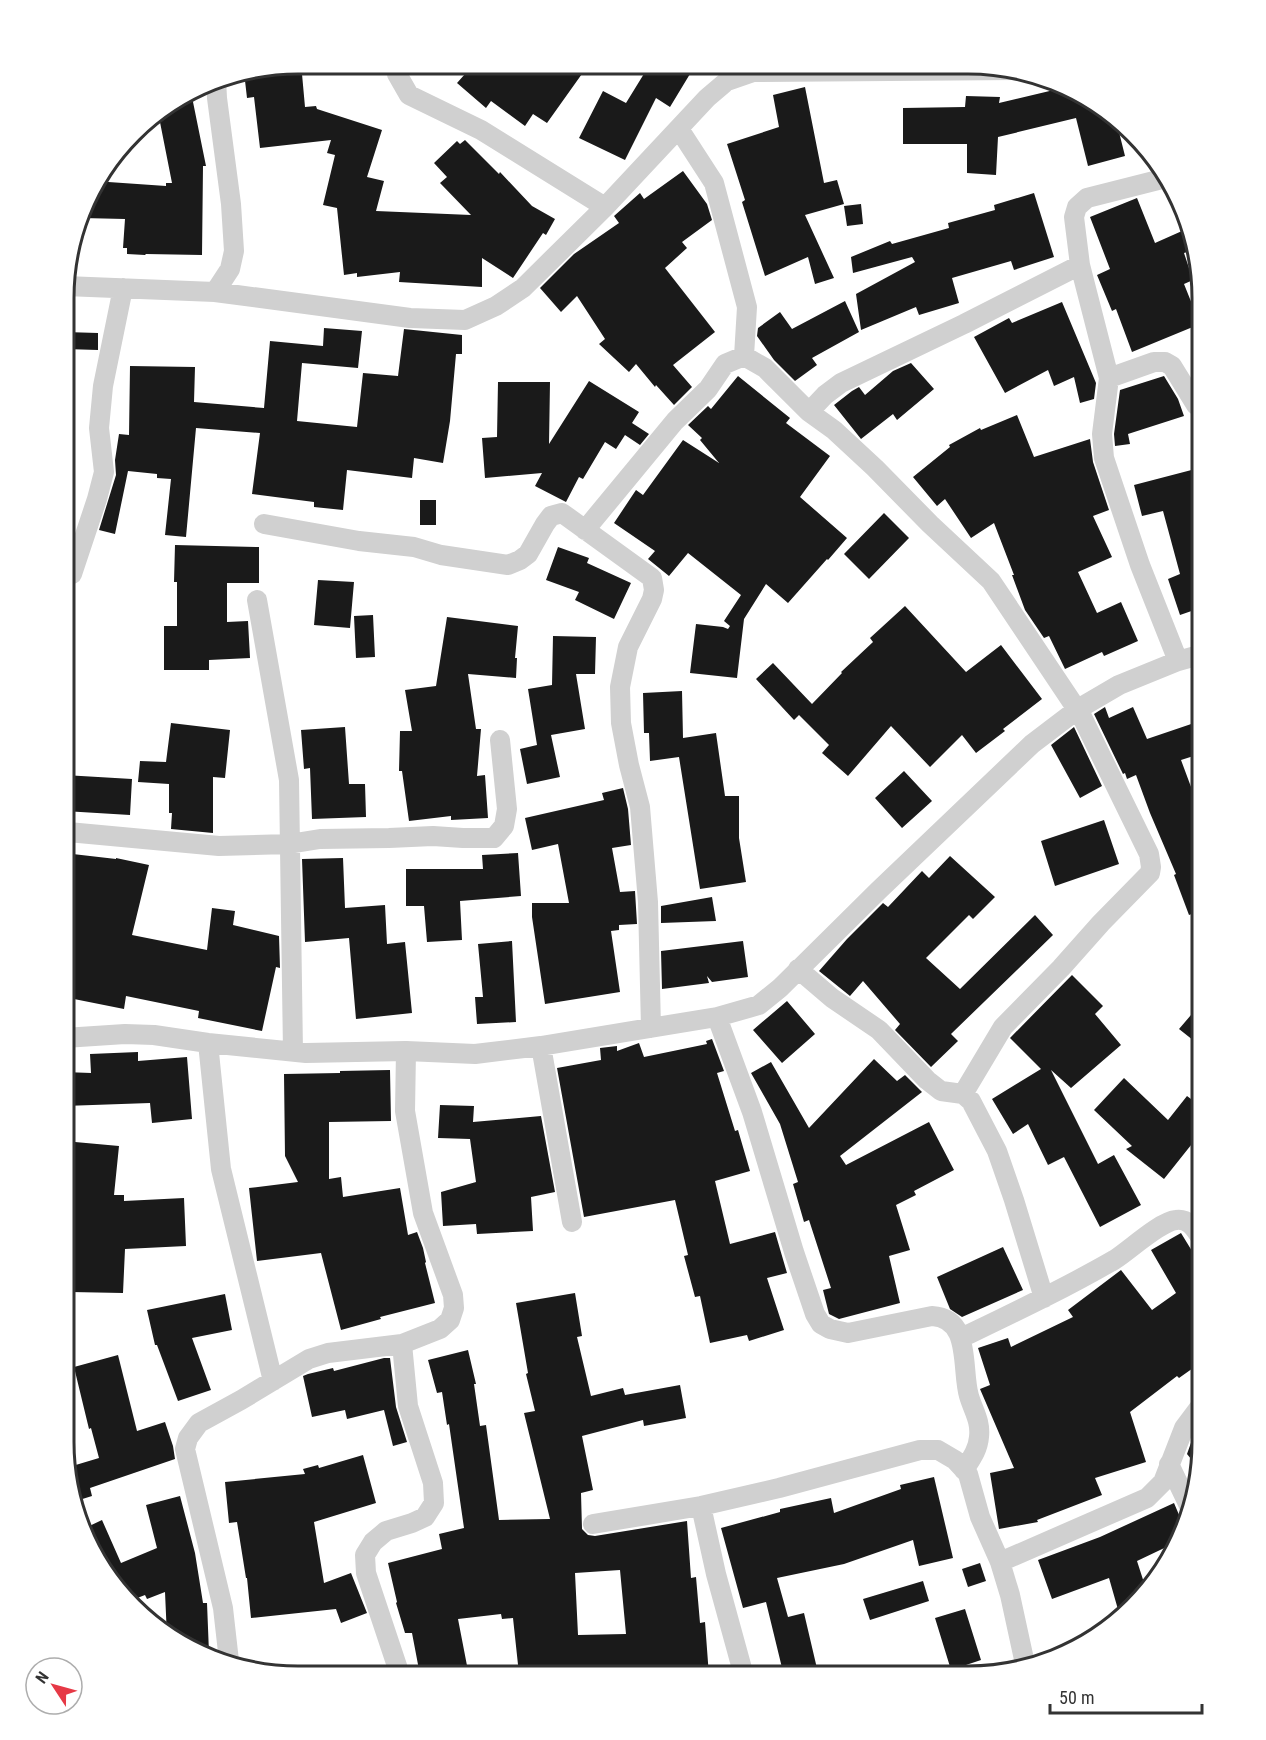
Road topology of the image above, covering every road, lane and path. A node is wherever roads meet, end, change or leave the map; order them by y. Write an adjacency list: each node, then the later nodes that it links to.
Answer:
1 (397, 74): 6 (street)
2 (727, 74): 4 (street)
3 (215, 89): 10 (street)
4 (679, 129): 6 (street); 11 (street)
5 (1159, 180): 7 (street)
6 (605, 207): 10 (street)
7 (1080, 265): 12 (street); 14 (street)
8 (74, 286): 9 (street)
9 (123, 288): 10 (street); 17 (street)
10 (215, 292)
11 (744, 356): 14 (street); 16 (street)
12 (1109, 378): 13 (street); 20 (street)
13 (1192, 398)
14 (809, 412): 21 (street)
15 (264, 524): 16 (street)
16 (585, 531): 27 (street)
17 (74, 568)
18 (257, 600): 24 (street)
19 (1192, 657): 20 (street)
20 (1178, 660): 21 (street)
21 (1078, 709): 25 (street); 33 (street)
22 (500, 740): 24 (street)
23 (74, 833): 24 (street)
24 (289, 844): 32 (street)
25 (798, 969): 26 (street); 33 (street)
26 (717, 1017): 27 (street); 37 (street)
27 (651, 1028): 30 (street)
28 (74, 1037): 29 (street)
29 (208, 1043): 32 (street); 39 (street)
30 (541, 1046): 31 (street); 34 (street)
31 (406, 1051): 32 (street); 38 (street)
32 (293, 1052)
33 (963, 1094): 36 (street)
34 (572, 1222)
35 (1192, 1225): 36 (street)
36 (1044, 1298): 37 (street)
37 (961, 1338): 42 (street)
38 (402, 1344): 39 (street); 49 (street)
39 (273, 1381): 47 (street)
40 (1192, 1418): 41 (street)
41 (1169, 1464): 43 (street); 46 (street)
42 (964, 1470): 44 (street); 46 (street)
43 (1186, 1498)
44 (701, 1506): 45 (street); 50 (street)
45 (593, 1524)
46 (1000, 1562): 48 (street)
47 (228, 1656)
48 (1024, 1660)
49 (397, 1666)
50 (741, 1666)

